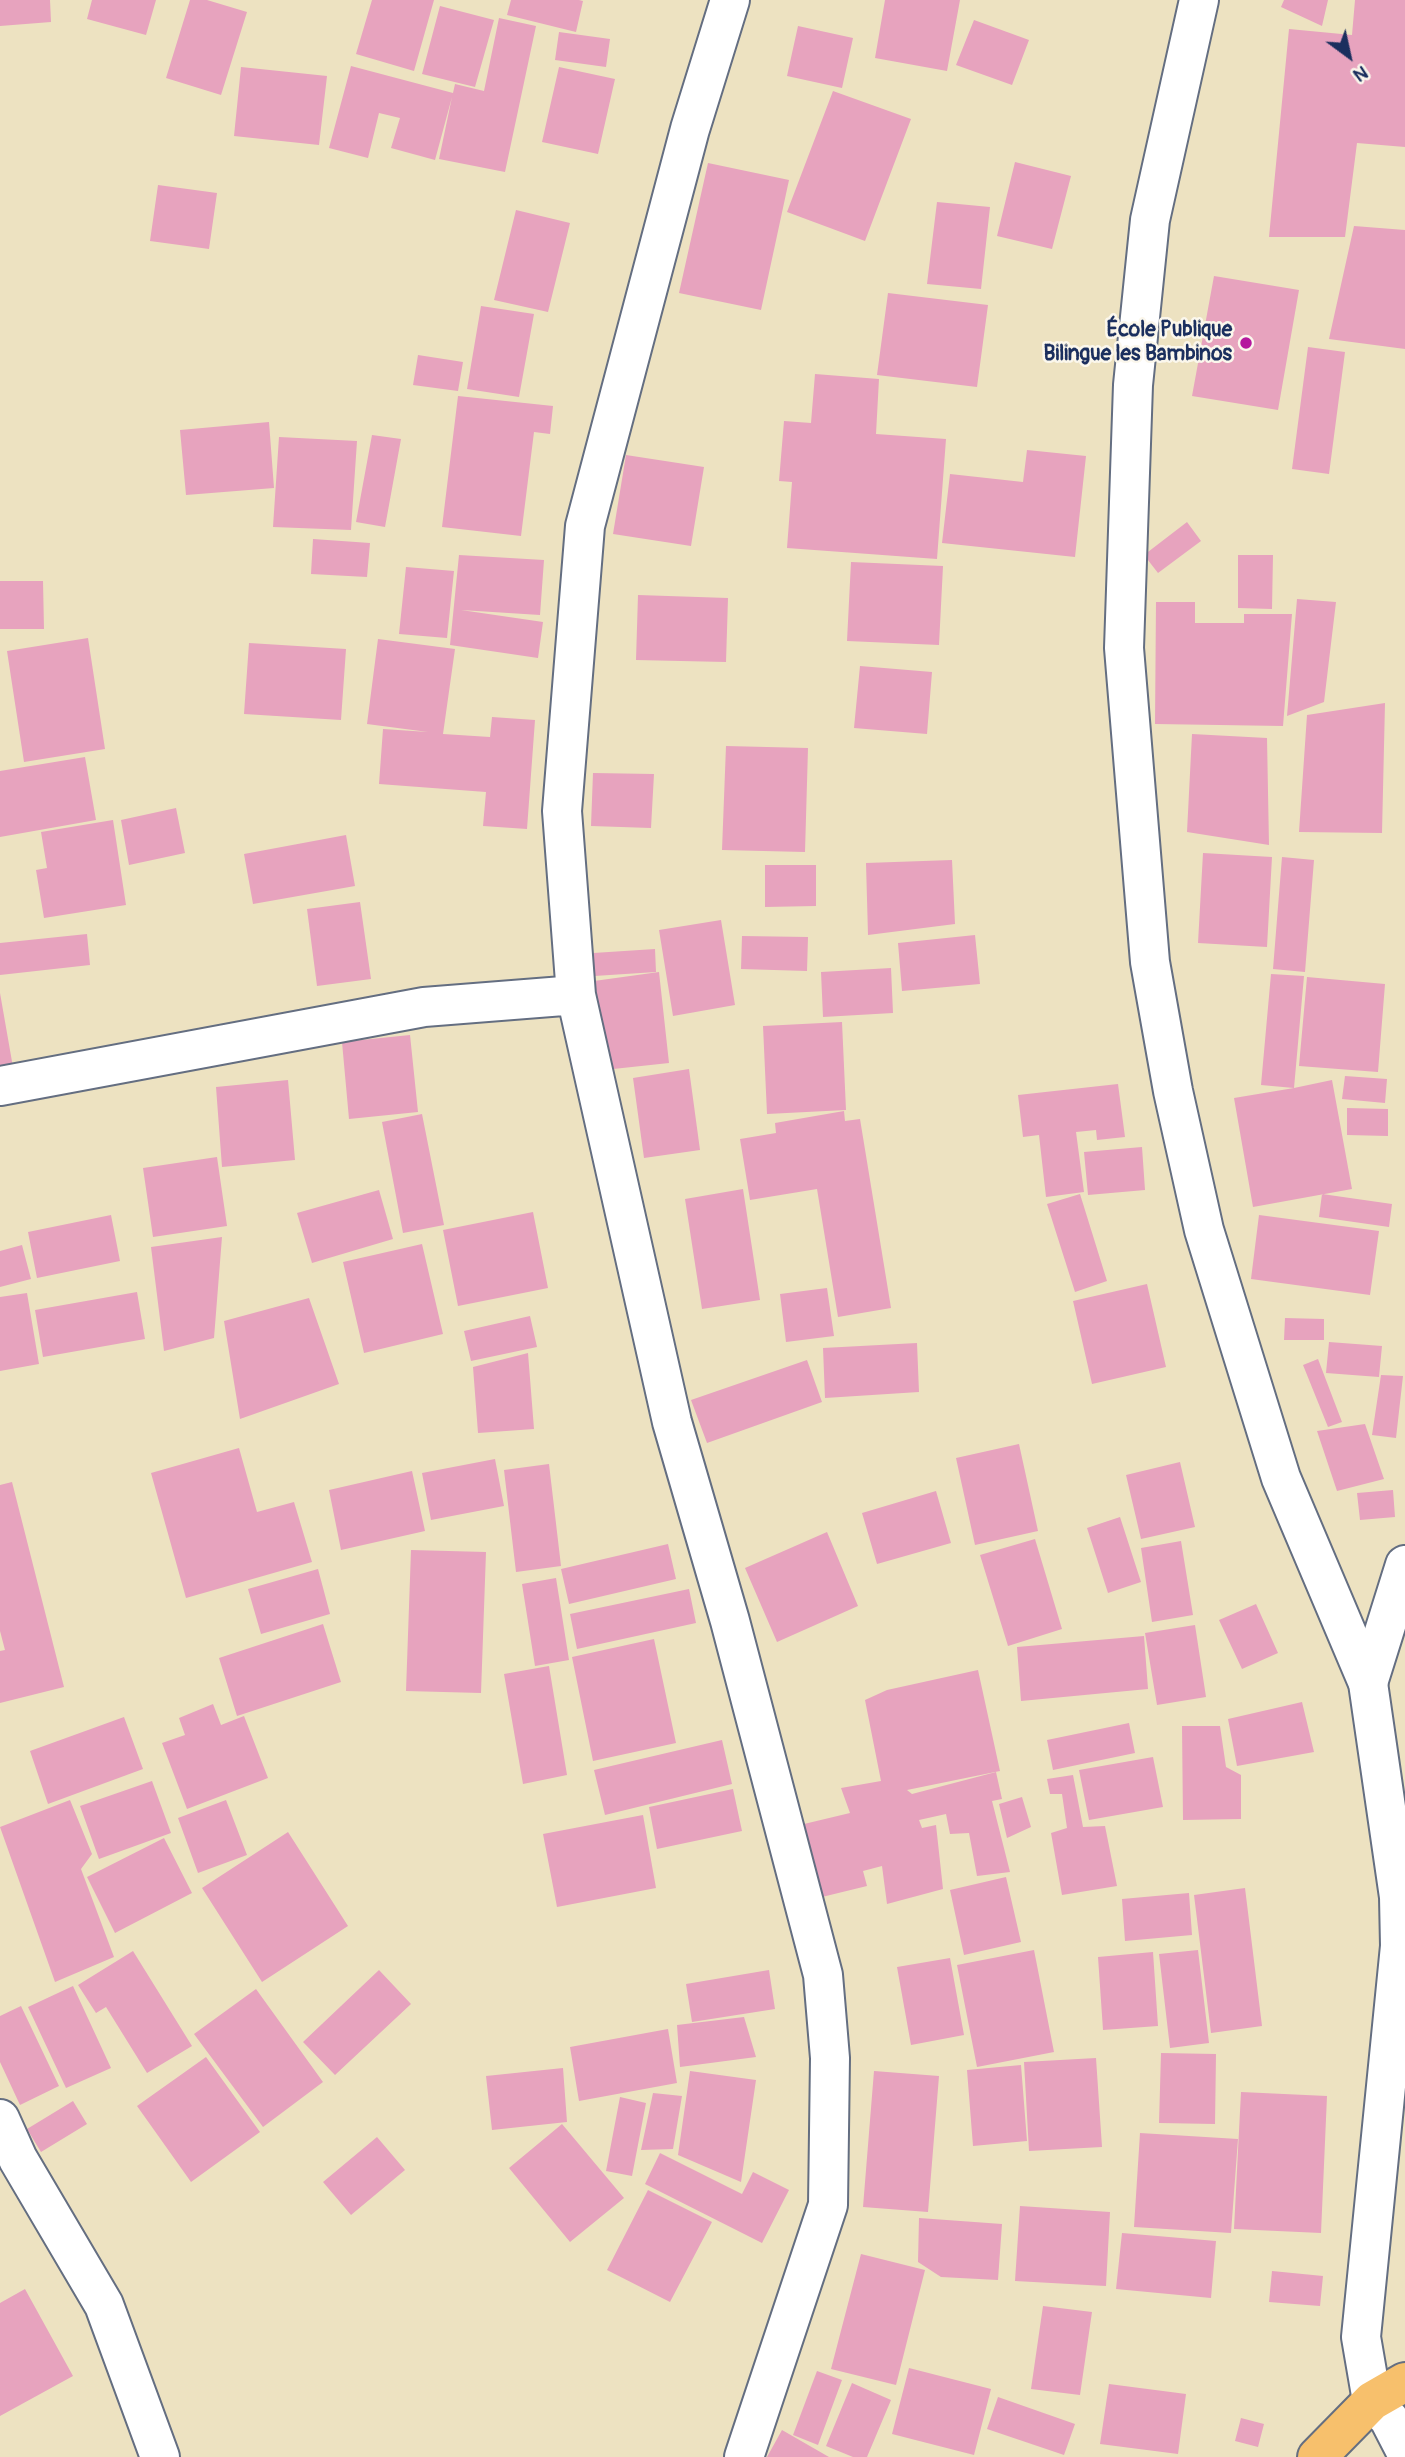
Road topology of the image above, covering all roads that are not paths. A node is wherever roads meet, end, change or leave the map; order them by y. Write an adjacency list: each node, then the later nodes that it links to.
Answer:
1 (730, 0): 3 (street)
2 (1199, 0): 6 (street)
3 (576, 995): 4 (street); 12 (street)
4 (0, 1086)
5 (1405, 1565): 6 (street)
6 (1368, 1683): 9 (street)
7 (0, 2119): 11 (street)
8 (1405, 2382): 9 (main road)
9 (1372, 2401): 10 (street); 13 (main road)
10 (1405, 2451)
11 (160, 2457)
12 (744, 2457)
13 (1317, 2457)

